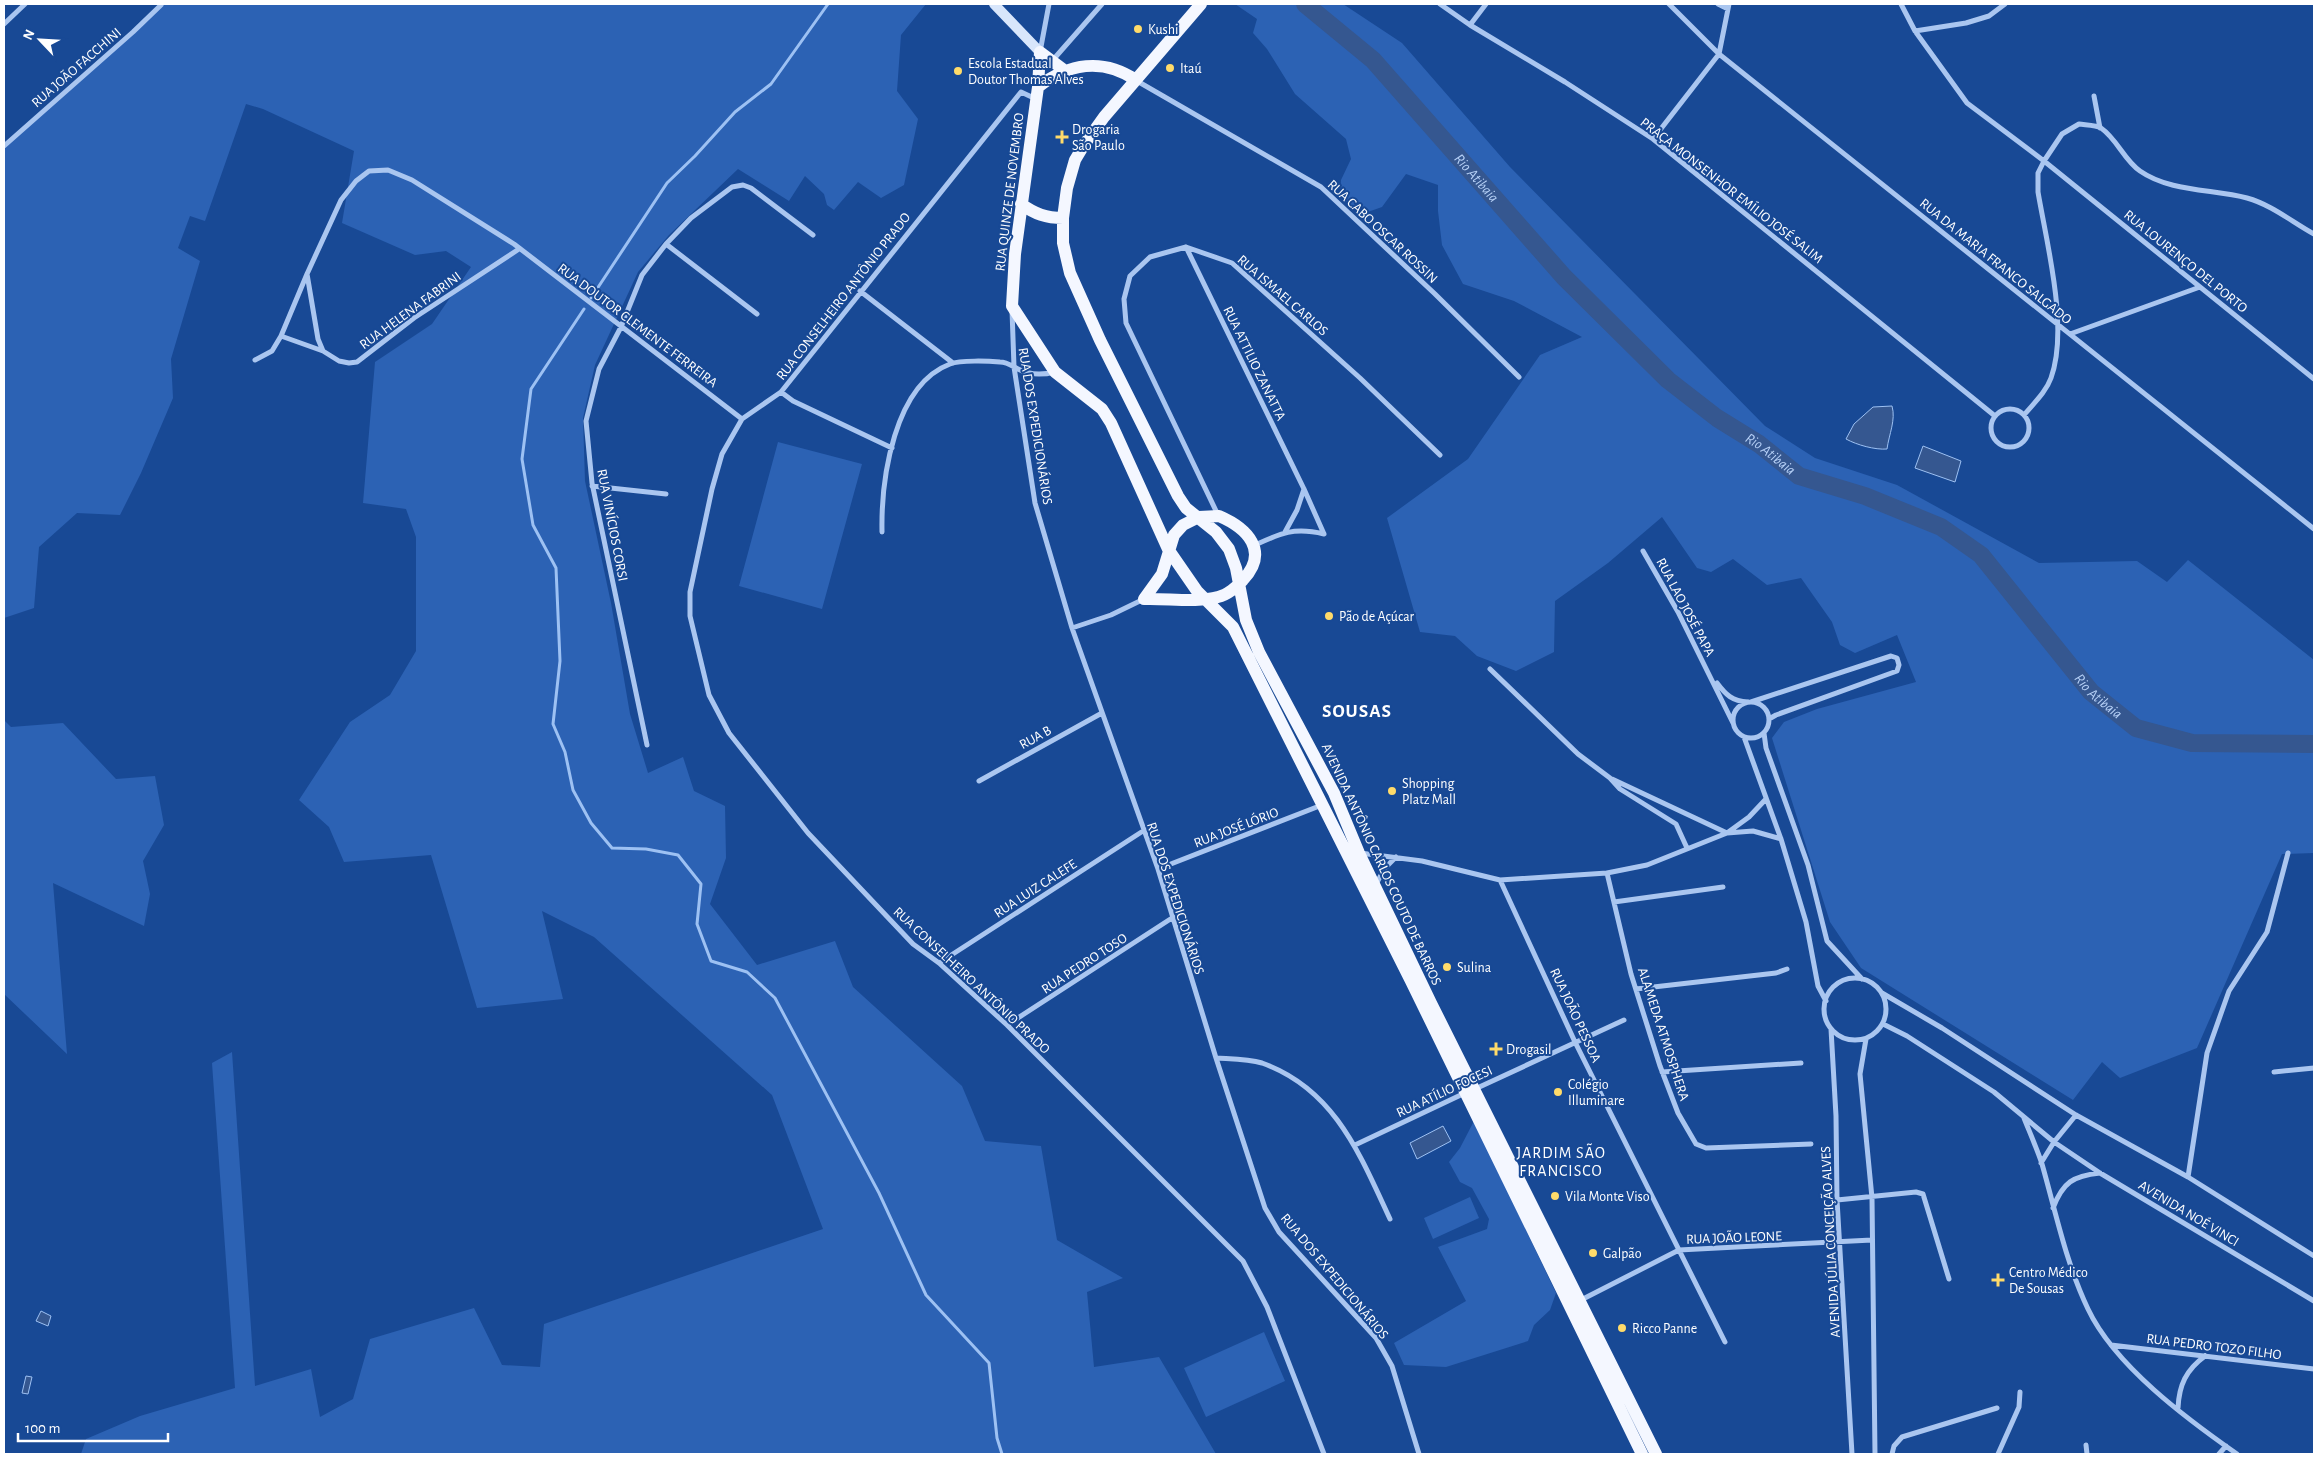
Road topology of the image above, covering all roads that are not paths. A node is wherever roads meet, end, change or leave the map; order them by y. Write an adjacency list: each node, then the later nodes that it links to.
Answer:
1 (25, 4): 14 (street)
2 (994, 4): 17 (main road)
3 (1049, 4): 17 (street, RUA QUINZE DE NOVEMBRO)
4 (1102, 4): 19 (street)
5 (1201, 4): 21 (main road, AVENIDA ANTÔNIO CARLOS COUTO DE BARROS)
6 (1440, 4): 15 (street, PRAÇA MONSENHOR EMÍLIO JOSÉ SALIM)
7 (1486, 4): 15 (street)
8 (1669, 4): 18 (street, RUA DA MARIA FRANCO SALGADO)
9 (1718, 4): 13 (street)
10 (1901, 4): 16 (street, RUA LOURENÇO DEL PORTO)
11 (2005, 4): 16 (street)
12 (161, 5): 26 (street, RUA JOÃO FACCHINI)
13 (1729, 6): 18 (street)
14 (4, 24)
15 (1470, 25): 25 (street, PRAÇA MONSENHOR EMÍLIO JOSÉ SALIM)
16 (1915, 31): 27 (street, RUA LOURENÇO DEL PORTO)
17 (1040, 52): 19 (main road); 22 (main road, RUA QUINZE DE NOVEMBRO)
18 (1719, 54): 25 (street); 41 (street, RUA DA MARIA FRANCO SALGADO)
19 (1052, 61): 20 (main road)
20 (1064, 70): 21 (main road); 22 (main road)
21 (1136, 80): 29 (main road, AVENIDA ANTÔNIO CARLOS COUTO DE BARROS); 49 (street, RUA CABO OSCAR ROSSIN)
22 (1037, 93): 28 (main road, RUA QUINZE DE NOVEMBRO); 37 (street, RUA CONSELHEIRO ANTÔNIO PRADO)
23 (2094, 96): 24 (street)
24 (2100, 128): 27 (street); 30 (street)
25 (1653, 139): 53 (street, PRAÇA MONSENHOR EMÍLIO JOSÉ SALIM)
26 (4, 146)
27 (2044, 161): 36 (street, RUA LOURENÇO DEL PORTO); 41 (street)
28 (1021, 204): 29 (main road); 38 (main road, RUA QUINZE DE NOVEMBRO)
29 (1063, 218): 61 (main road, AVENIDA ANTÔNIO CARLOS COUTO DE BARROS)
30 (2314, 234)
31 (813, 235): 32 (street, RUA VINÍCIOS CORSI)
32 (666, 244): 39 (street); 40 (street, RUA VINÍCIOS CORSI)
33 (1186, 247): 56 (street, RUA ISMAEL CARLOS); 58 (street, RUA ATTILIO ZANATTA); 60 (street)
34 (519, 249): 35 (street); 40 (street, RUA DOUTOR CLEMENTE FERREIRA); 44 (street, RUA HELENA FABRINI)
35 (307, 274): 43 (street); 44 (street)
36 (2200, 287): 42 (street); 50 (street, RUA LOURENÇO DEL PORTO)
37 (860, 291): 46 (street); 51 (street, RUA CONSELHEIRO ANTÔNIO PRADO)
38 (1012, 306): 47 (street, RUA DOS EXPEDICIONÁRIOS); 48 (main road)
39 (758, 314)
40 (621, 327): 54 (street, RUA DOUTOR CLEMENTE FERREIRA); 57 (street, RUA VINÍCIOS CORSI)
41 (2060, 327): 42 (street, RUA DA MARIA FRANCO SALGADO); 52 (street)
42 (2070, 334): 62 (street, RUA DA MARIA FRANCO SALGADO)
43 (281, 336): 44 (street, RUA HELENA FABRINI); 45 (street)
44 (323, 351)
45 (255, 360)
46 (953, 362): 47 (street); 55 (street)
47 (1014, 367): 48 (street); 71 (street, RUA DOS EXPEDICIONÁRIOS)
48 (1055, 372): 66 (main road, AVENIDA ANTÔNIO CARLOS COUTO DE BARROS)
49 (1519, 377)
50 (2314, 379)
51 (781, 392): 54 (street, RUA CONSELHEIRO ANTÔNIO PRADO); 55 (street)
52 (2024, 415): 53 (street); 53 (street)
53 (1996, 416)
54 (742, 419): 99 (street, RUA CONSELHEIRO ANTÔNIO PRADO)
55 (892, 448): 63 (street)
56 (1440, 455)
57 (592, 486): 59 (street); 80 (street, RUA VINÍCIOS CORSI)
58 (1304, 490): 64 (street); 64 (street, RUA ATTILIO ZANATTA)
59 (666, 494)
60 (1218, 516): 61 (main road); 65 (main road)
61 (1199, 517): 66 (main road); 68 (main road, AVENIDA ANTÔNIO CARLOS COUTO DE BARROS)
62 (2314, 529)
63 (882, 532)
64 (1285, 532): 65 (street)
65 (1254, 546): 68 (main road)
66 (1168, 549): 69 (main road); 70 (main road, AVENIDA ANTÔNIO CARLOS COUTO DE BARROS)
67 (1643, 551): 73 (street, RUA LAO JOSÉ PAPA)
68 (1238, 585): 70 (main road); 89 (main road, AVENIDA ANTÔNIO CARLOS COUTO DE BARROS)
69 (1144, 599): 70 (main road); 71 (street)
70 (1207, 600): 84 (main road, AVENIDA ANTÔNIO CARLOS COUTO DE BARROS)
71 (1072, 628): 75 (street, RUA DOS EXPEDICIONÁRIOS)
72 (1490, 669): 81 (street)
73 (1710, 675): 74 (street, RUA LAO JOSÉ PAPA); 77 (street, RUA LAO JOSÉ PAPA)
74 (1750, 702): 76 (street); 76 (street); 77 (street)
75 (1102, 713): 82 (street, RUA B); 85 (street, RUA DOS EXPEDICIONÁRIOS)
76 (1769, 719): 78 (street)
77 (1734, 723): 79 (street)
78 (1764, 733): 79 (street); 101 (street)
79 (1744, 737): 83 (street)
80 (647, 745)
81 (1610, 778): 86 (street); 88 (street)
82 (978, 781)
83 (1765, 800): 86 (street); 87 (street)
84 (1322, 805): 92 (street, RUA JOSÉ LÓRIO); 116 (main road, AVENIDA ANTÔNIO CARLOS COUTO DE BARROS)
85 (1143, 831): 92 (street, RUA DOS EXPEDICIONÁRIOS); 99 (street, RUA LUIZ CALEFE)
86 (1727, 833): 87 (street); 88 (street)
87 (1781, 839): 104 (street)
88 (1687, 848): 93 (street)
89 (1359, 853): 91 (street); 95 (main road, AVENIDA ANTÔNIO CARLOS COUTO DE BARROS)
90 (2288, 853): 124 (street)
91 (1396, 857): 94 (street); 95 (street)
92 (1158, 869): 98 (street, RUA DOS EXPEDICIONÁRIOS)
93 (1607, 872): 94 (street); 97 (street, ALAMEDA ATMOSPHERA)
94 (1500, 880): 110 (street, RUA JOÃO PESSOA)
95 (1375, 886): 116 (main road, AVENIDA ANTÔNIO CARLOS COUTO DE BARROS)
96 (1723, 888): 97 (street)
97 (1614, 902): 102 (street, ALAMEDA ATMOSPHERA)
98 (1172, 918): 107 (street, RUA PEDRO TOSO); 111 (street, RUA DOS EXPEDICIONÁRIOS)
99 (939, 963): 107 (street, RUA CONSELHEIRO ANTÔNIO PRADO)
100 (1787, 969): 102 (street)
101 (1862, 979): 103 (street); 104 (street)
102 (1636, 989): 114 (street, ALAMEDA ATMOSPHERA)
103 (1882, 993): 106 (street); 117 (street, AVENIDA NOÉ VINCI)
104 (1826, 1001): 108 (street)
105 (1624, 1020): 110 (street, RUA ATÍLIO FOCESI)
106 (1883, 1024): 109 (street); 118 (street, AVENIDA NOÉ VINCI)
107 (1007, 1025): 145 (street, RUA CONSELHEIRO ANTÔNIO PRADO)
108 (1831, 1029): 109 (street); 126 (street, AVENIDA JÚLIA CONCEIÇÃO ALVES)
109 (1866, 1039): 125 (street)
110 (1575, 1042): 116 (street, RUA ATÍLIO FOCESI); 131 (street, RUA JOÃO PESSOA)
111 (1216, 1058): 121 (street); 146 (street, RUA DOS EXPEDICIONÁRIOS)
112 (1801, 1063): 114 (street)
113 (2314, 1068): 115 (street)
114 (1662, 1072): 120 (street, ALAMEDA ATMOSPHERA)
115 (2274, 1072)
116 (1469, 1091): 121 (street, RUA ATÍLIO FOCESI); 134 (main road, AVENIDA ANTÔNIO CARLOS COUTO DE BARROS); 147 (main road, AVENIDA ANTÔNIO CARLOS COUTO DE BARROS)
117 (2076, 1115): 119 (street); 124 (street, AVENIDA NOÉ VINCI)
118 (2023, 1118): 119 (street, AVENIDA NOÉ VINCI); 122 (street)
119 (2054, 1142): 122 (street); 123 (street, AVENIDA NOÉ VINCI)
120 (1811, 1144)
121 (1355, 1145): 128 (street)
122 (2041, 1163): 127 (street)
123 (2100, 1173): 127 (street); 135 (street, AVENIDA NOÉ VINCI)
124 (2188, 1177): 132 (street, AVENIDA NOÉ VINCI)
125 (1872, 1198): 126 (street); 129 (street); 133 (street)
126 (1837, 1200): 130 (street, AVENIDA JÚLIA CONCEIÇÃO ALVES)
127 (2053, 1208): 137 (street)
128 (1390, 1219)
129 (1872, 1240): 130 (street, RUA JOÃO LEONE); 150 (street)
130 (1841, 1244): 131 (street, RUA JOÃO LEONE); 149 (street, AVENIDA JÚLIA CONCEIÇÃO ALVES)
131 (1679, 1250): 134 (street, RUA JOÃO LEONE); 136 (street, RUA JOÃO PESSOA)
132 (2314, 1256)
133 (1949, 1279)
134 (1578, 1301): 148 (main road, AVENIDA ANTÔNIO CARLOS COUTO DE BARROS)
135 (2314, 1301)
136 (1725, 1342)
137 (2111, 1345): 138 (street, RUA PEDRO TOZO FILHO); 142 (street)
138 (2205, 1356): 139 (street, RUA PEDRO TOZO FILHO); 142 (street)
139 (2313, 1368)
140 (2020, 1392): 152 (street)
141 (1997, 1408): 151 (street)
142 (2178, 1408): 144 (street)
143 (2086, 1445): 153 (street)
144 (2226, 1446): 154 (street); 155 (street)
145 (1324, 1454)
146 (1419, 1454)
147 (1642, 1454)
148 (1656, 1454)
149 (1852, 1454)
150 (1875, 1454)
151 (1892, 1454)
152 (1998, 1454)
153 (2087, 1454)
154 (2219, 1454)
155 (2237, 1454)

